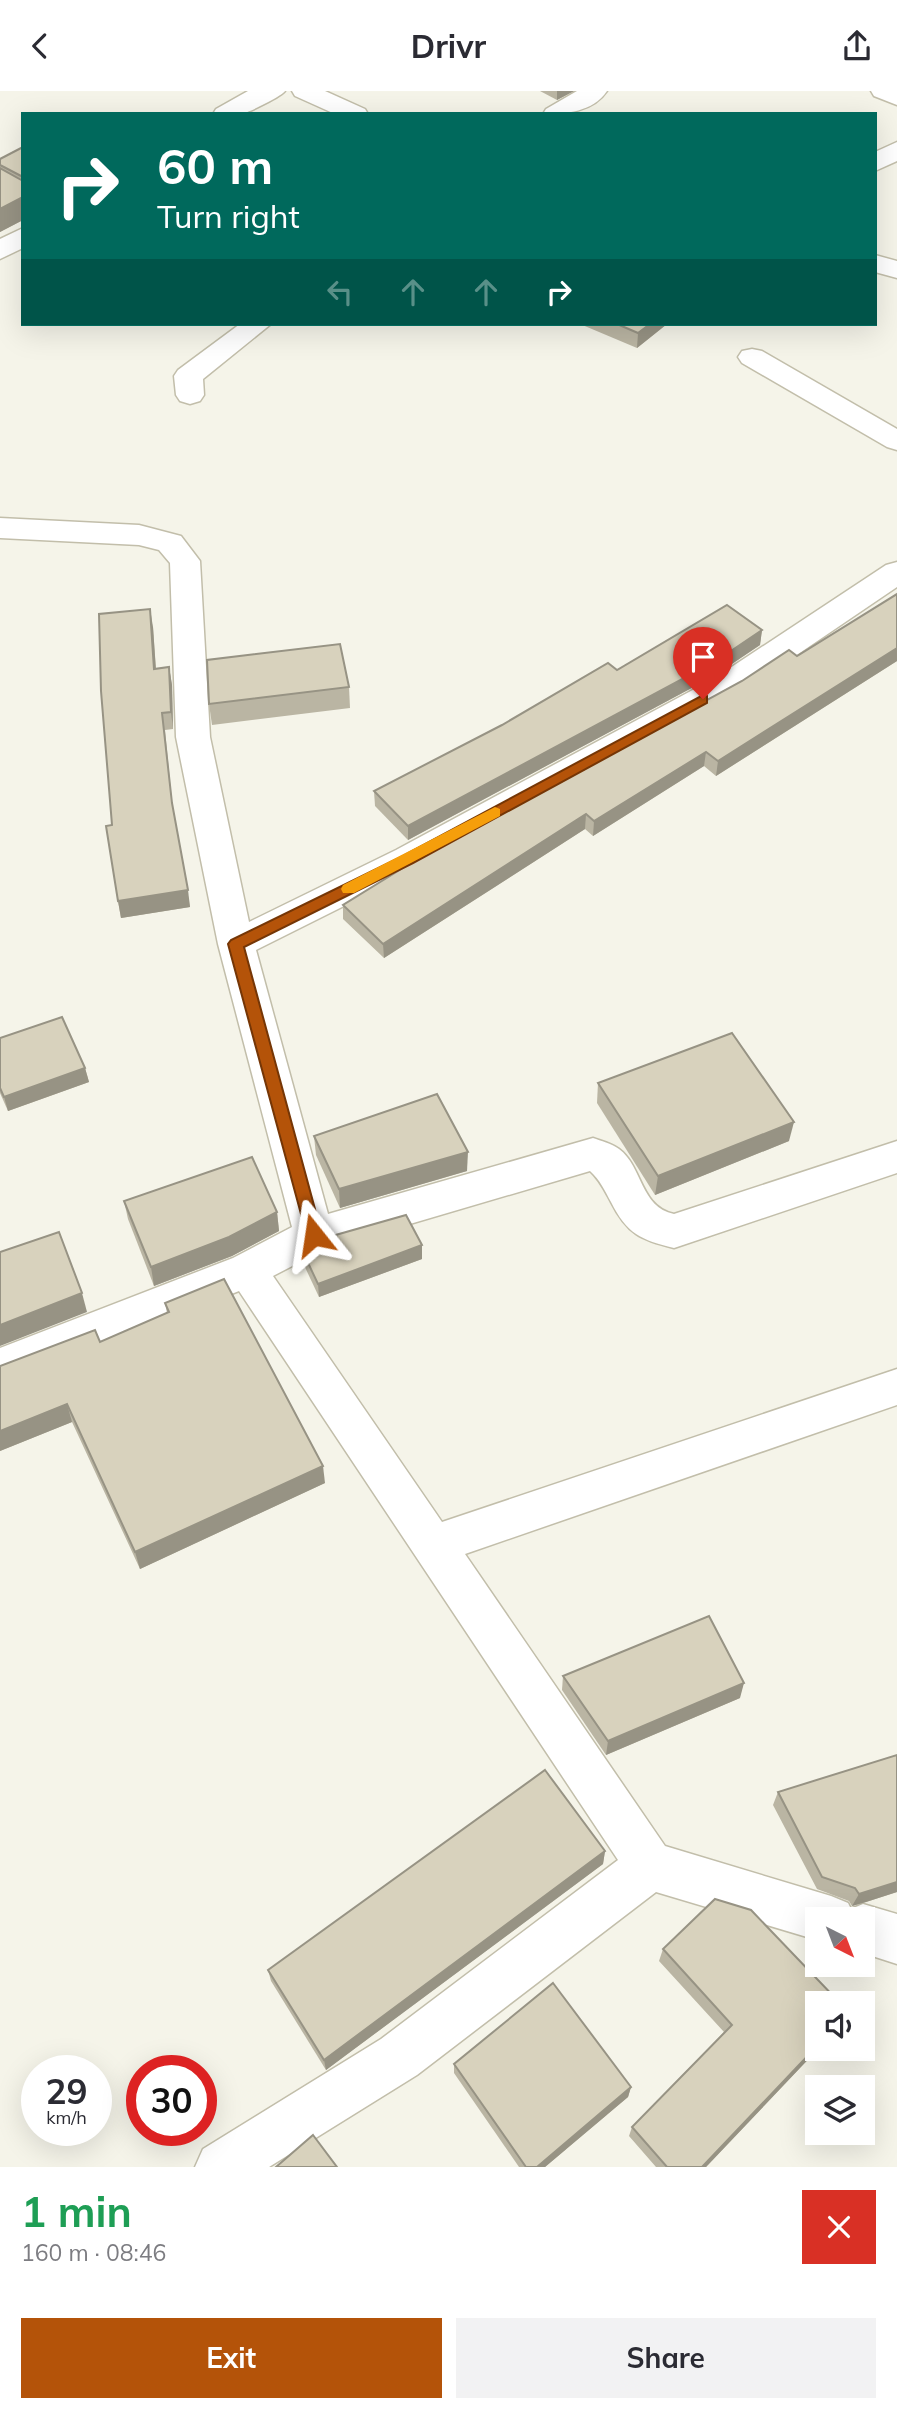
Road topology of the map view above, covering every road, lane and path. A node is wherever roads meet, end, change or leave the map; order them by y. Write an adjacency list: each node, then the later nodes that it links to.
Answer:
1 (273, 91): 6 (street)
2 (304, 91): 7 (street)
3 (595, 91): 8 (street)
4 (883, 91): 5 (street)
5 (897, 98)
6 (229, 112)
7 (351, 112)
8 (558, 112)
9 (897, 150): 10 (street)
10 (877, 162)
11 (21, 237): 12 (street)
12 (0, 251)
13 (877, 264): 14 (street)
14 (897, 270)
15 (254, 326): 17 (street)
16 (752, 357): 18 (street)
17 (190, 395)
18 (897, 441)
19 (0, 529): 21 (street)
20 (897, 572): 21 (street)
21 (236, 944): 23 (street)
22 (897, 1157): 23 (street)
23 (314, 1235): 24 (street)
24 (247, 1271): 25 (street); 27 (street)
25 (0, 1367)
26 (897, 1387): 27 (street)
27 (433, 1545): 28 (street)
28 (650, 1865): 29 (street); 32 (street)
29 (805, 1912)
30 (875, 1933): 31 (street)
31 (897, 1940)
32 (220, 2167)

